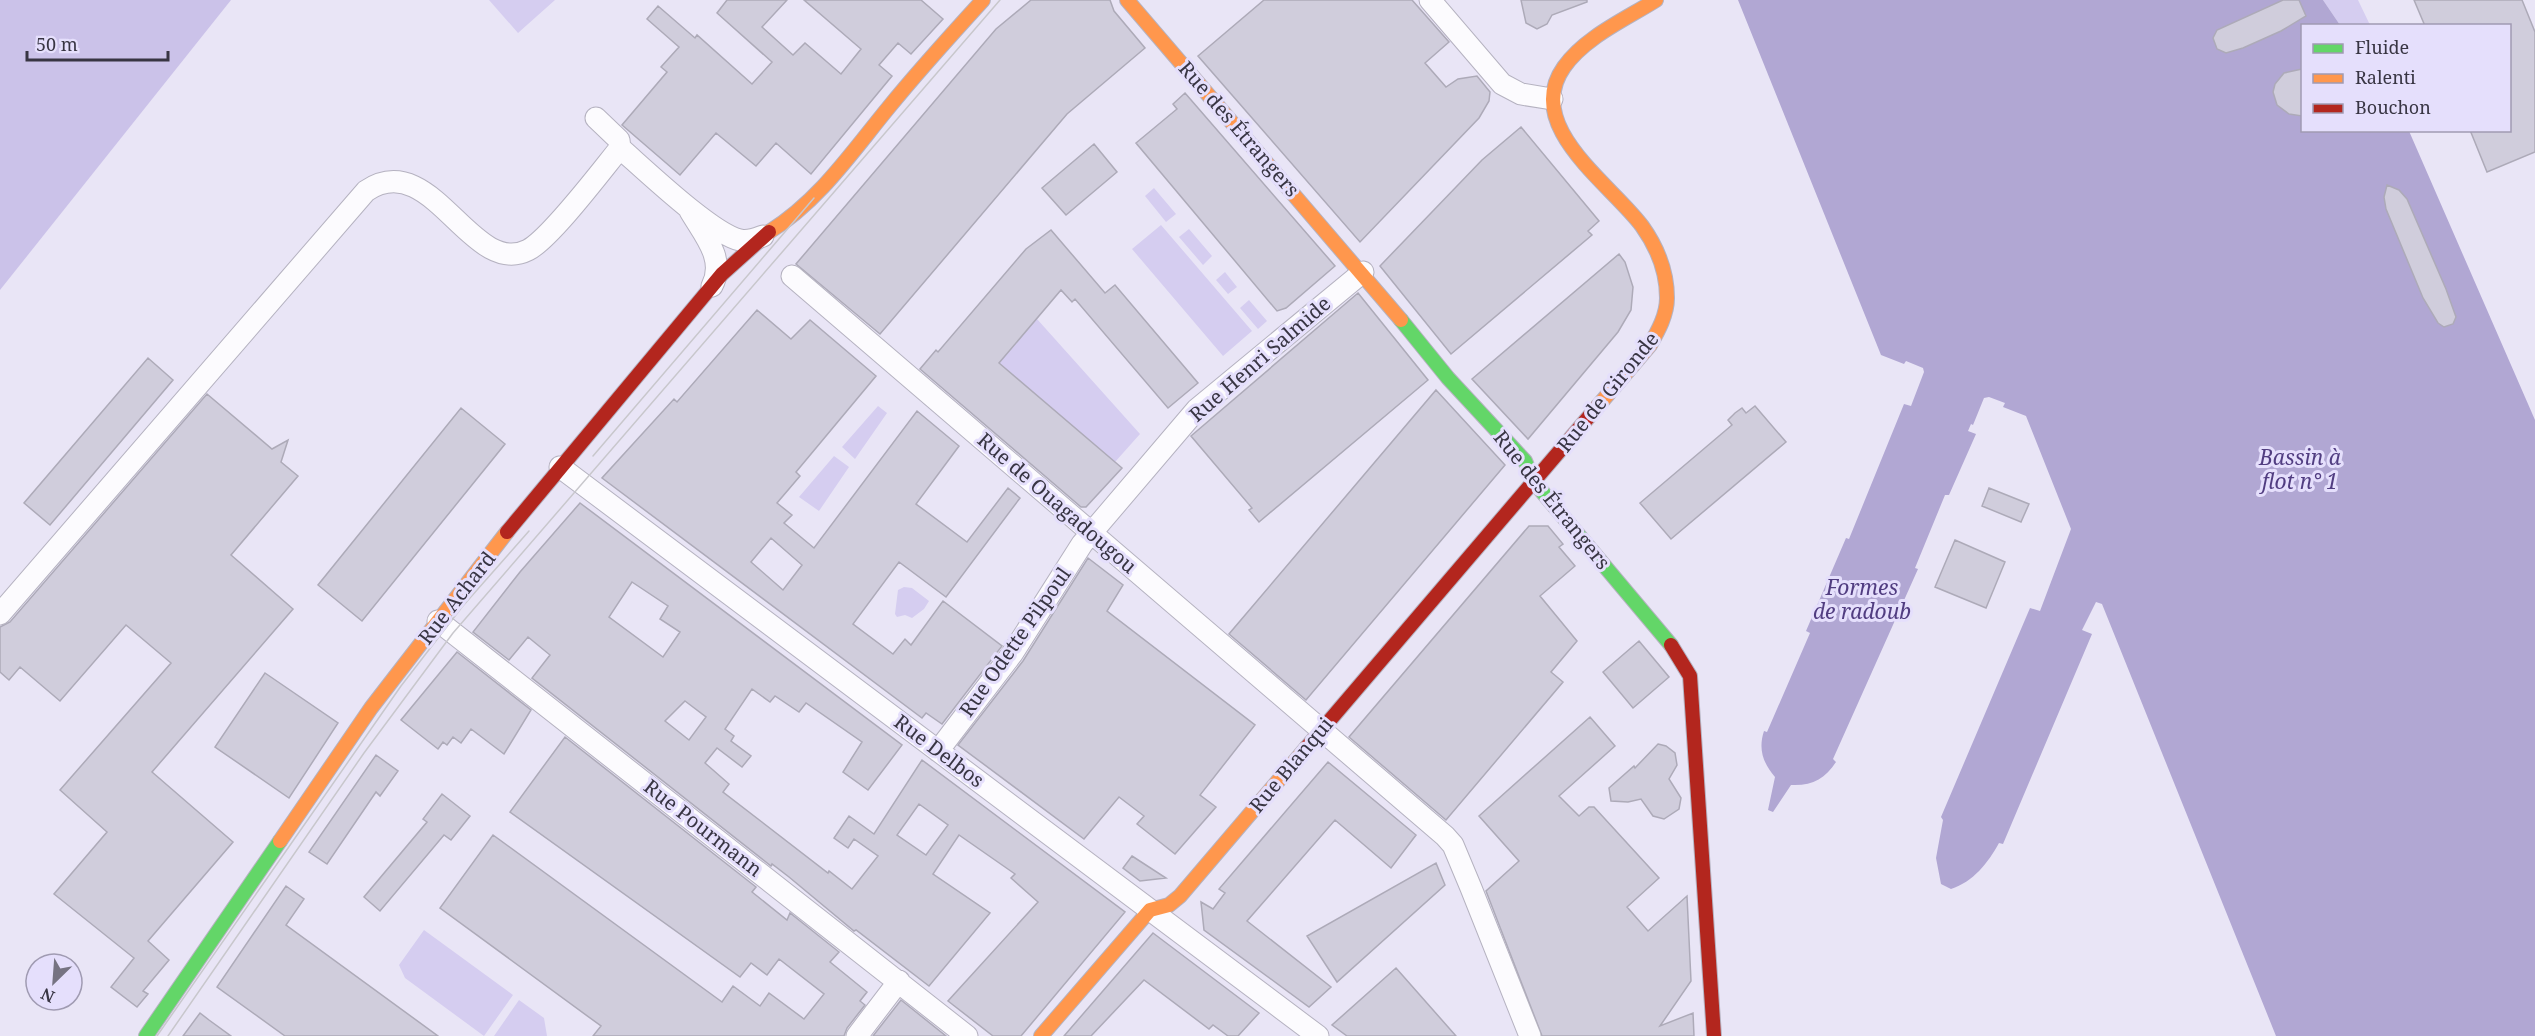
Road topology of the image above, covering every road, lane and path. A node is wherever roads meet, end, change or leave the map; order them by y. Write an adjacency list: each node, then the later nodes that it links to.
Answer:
1 (982, 0): 9 (street, Rue Achard)
2 (1127, 0): 10 (street, Rue des Étrangers)
3 (1430, 0): 5 (street)
4 (1656, 0): 5 (street)
5 (1552, 99): 14 (street, Rue de Gironde)
6 (596, 118): 7 (street)
7 (620, 148): 8 (street); 16 (street)
8 (687, 206): 9 (street); 12 (street)
9 (763, 236): 12 (street, Rue Achard)
10 (1363, 272): 14 (street, Rue des Étrangers); 15 (street, Rue Henri Salmide)
11 (792, 276): 15 (street, Rue de Ouagadougou)
12 (711, 289): 13 (street, Rue Achard)
13 (560, 467): 17 (street, Rue Achard); 19 (street, Rue Delbos)
14 (1534, 482): 18 (street, Rue Blanqui); 28 (street, Rue des Étrangers)
15 (1091, 533): 18 (street, Rue de Ouagadougou); 19 (street, Rue Odette Pilpoul)
16 (0, 614)
17 (438, 621): 21 (street, Rue Pourmann); 22 (street, Rue Achard)
18 (1321, 730): 20 (street, Rue Blanqui); 27 (street, Rue de Ouagadougou)
19 (938, 751): 20 (street, Rue Delbos)
20 (1150, 910): 25 (street, Rue Blanqui); 26 (street, Rue Delbos)
21 (899, 981): 23 (street); 24 (street, Rue Pourmann)
22 (146, 1036)
23 (857, 1036)
24 (967, 1036)
25 (1041, 1036)
26 (1318, 1036)
27 (1530, 1036)
28 (1714, 1036)

